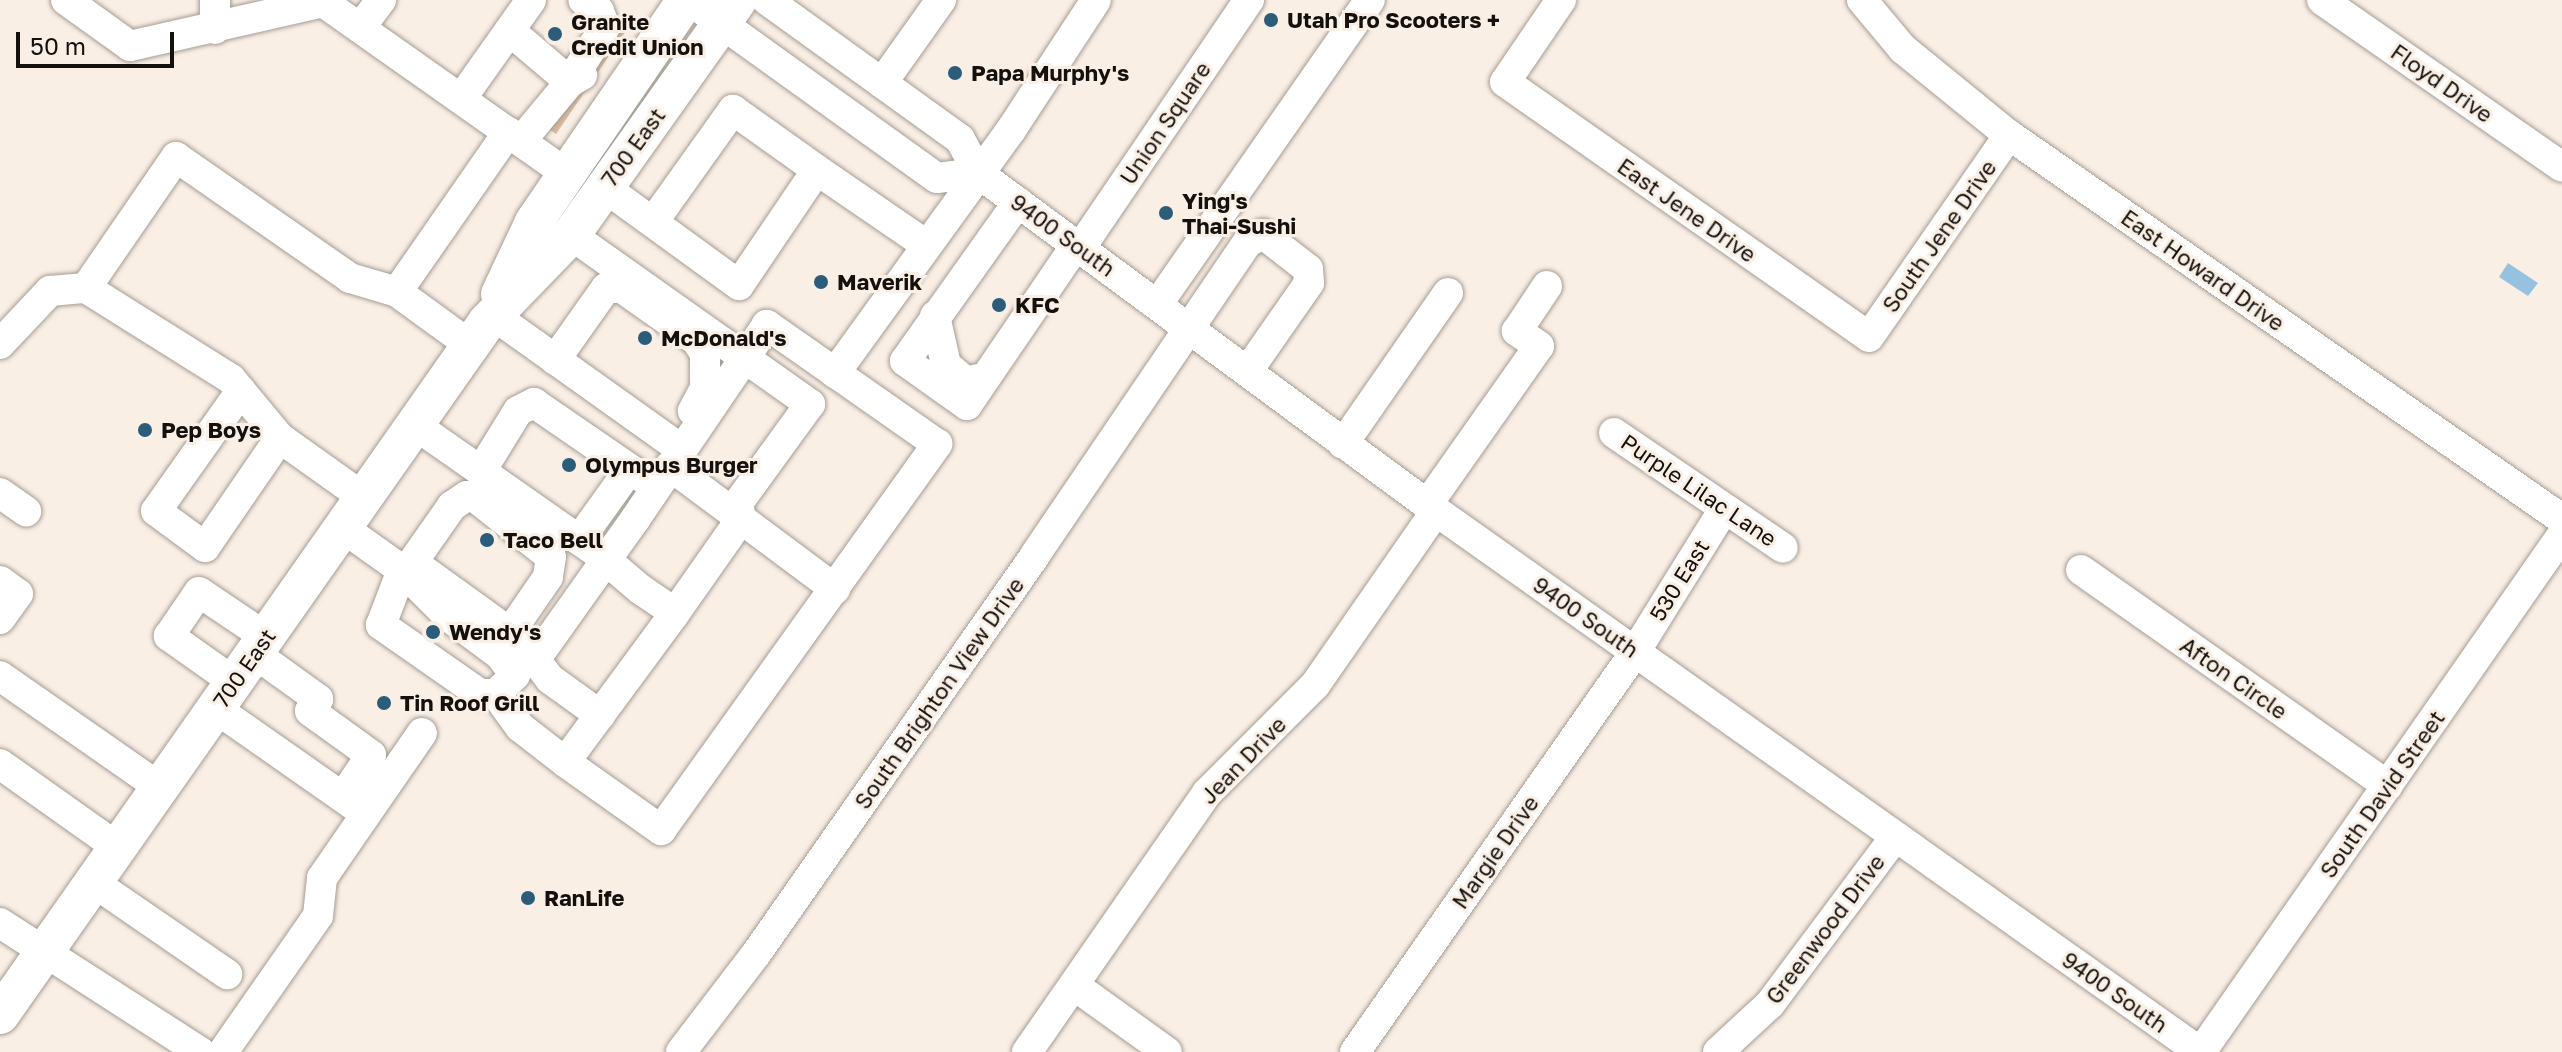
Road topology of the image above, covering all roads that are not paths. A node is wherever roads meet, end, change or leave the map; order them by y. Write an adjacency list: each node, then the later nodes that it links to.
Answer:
1 (66, 0): 15 (street)
2 (381, 0): 16 (street)
3 (531, 0): 17 (street)
4 (583, 0): 19 (street)
5 (688, 0): 14 (street); 26 (main road, 700 East)
6 (767, 0): 18 (street, 9400 South)
7 (941, 0): 18 (street)
8 (1096, 0): 25 (street)
9 (1249, 0): 32 (street, Union Square)
10 (1370, 0): 38 (street)
11 (1561, 0): 42 (street, East Jene Drive)
12 (1862, 0): 22 (street, East Howard Drive)
13 (2322, 0): 23 (street, Floyd Drive)
14 (730, 12): 25 (street); 27 (main road, 700 East)
15 (215, 14): 16 (street)
16 (360, 28): 20 (street)
17 (510, 31): 19 (street); 20 (street)
18 (882, 83): 25 (street, 9400 South)
19 (564, 86): 21 (street)
20 (461, 99): 21 (street)
21 (508, 132): 26 (street); 35 (street)
22 (2009, 135): 42 (street, South Jene Drive); 66 (street, East Howard Drive)
23 (2562, 167)
24 (817, 170): 29 (street); 29 (street); 31 (street)
25 (978, 173): 28 (street, 9400 South); 31 (street)
26 (567, 174): 40 (main road, 700 East)
27 (604, 187): 29 (street); 30 (main road, 700 East)
28 (1018, 202): 32 (street, 9400 South); 39 (street)
29 (653, 222)
30 (571, 235): 40 (main road, 700 East); 44 (street)
31 (925, 244): 48 (street)
32 (1079, 245): 36 (street, Union Square); 38 (street, 9400 South)
33 (1547, 286): 61 (street, Jean Drive)
34 (86, 288): 35 (street); 43 (street); 49 (street)
35 (397, 292): 40 (street)
36 (1045, 292): 39 (street); 51 (street)
37 (1448, 293): 56 (street)
38 (1157, 305): 41 (street, 9400 South)
39 (935, 316): 46 (street)
40 (483, 327): 45 (street); 52 (main road, 700 East)
41 (1190, 330): 47 (street, 9400 South); 47 (street, South Brighton View Drive); 98 (street, South Brighton View Drive)
42 (1869, 337)
43 (0, 344)
44 (745, 358): 48 (street); 57 (street); 65 (street)
45 (555, 360): 57 (street); 57 (street)
46 (905, 361): 50 (street); 51 (street)
47 (1247, 372): 56 (street, 9400 South)
48 (835, 373): 50 (street)
49 (241, 391): 54 (street); 54 (street)
50 (877, 402): 55 (street)
51 (967, 405): 55 (street)
52 (415, 425): 59 (street); 64 (main road, 700 East)
53 (1614, 433): 62 (street, Purple Lilac Lane)
54 (280, 438): 64 (street)
55 (937, 444): 74 (street)
56 (1343, 444): 61 (street, 9400 South)
57 (667, 455): 58 (street); 65 (street); 70 (street)
58 (630, 469): 59 (street); 68 (street)
59 (481, 471): 68 (street)
60 (0, 493): 63 (street)
61 (1431, 508): 78 (street, 9400 South); 96 (street, Jean Drive)
62 (1724, 509): 69 (street, Purple Lilac Lane); 78 (street, 530 East)
63 (26, 511)
64 (352, 514): 71 (street); 80 (main road, 700 East)
65 (741, 519): 74 (street); 75 (street)
66 (2562, 519)
67 (2562, 535): 87 (street, South David Street)
68 (579, 540): 70 (street)
69 (1783, 548)
70 (606, 560): 75 (street); 79 (street)
71 (407, 566): 77 (street); 77 (street); 82 (street); 82 (street)
72 (2081, 570): 87 (street, Afton Circle)
73 (0, 581): 76 (street)
74 (835, 589): 85 (street)
75 (675, 613): 83 (street)
76 (0, 619)
77 (510, 632): 79 (street)
78 (1635, 652): 90 (street, 9400 South); 103 (street, Margie Drive)
79 (535, 660): 83 (street)
80 (242, 670): 88 (main road, 700 East); 89 (street); 89 (street)
81 (0, 676): 88 (street)
82 (496, 694): 85 (street)
83 (600, 715): 85 (street)
84 (422, 733): 89 (street)
85 (565, 762)
86 (0, 764): 91 (street)
87 (2388, 786): 105 (street, South David Street)
88 (159, 787): 91 (main road, 700 East)
89 (354, 806): 100 (street)
90 (1895, 837): 104 (street, Greenwood Drive); 105 (street, 9400 South)
91 (117, 847): 92 (main road, 700 East)
92 (93, 882): 94 (main road, 700 East); 95 (street)
93 (0, 923): 94 (street)
94 (43, 953): 97 (main road, 700 East); 99 (street)
95 (227, 974)
96 (1075, 986): 101 (street, Jean Drive); 102 (street)
97 (0, 1015)
98 (694, 1048)
99 (200, 1052)
100 (223, 1052)
101 (1027, 1052)
102 (1167, 1052)
103 (1355, 1052)
104 (1718, 1052)
105 (2201, 1052)

